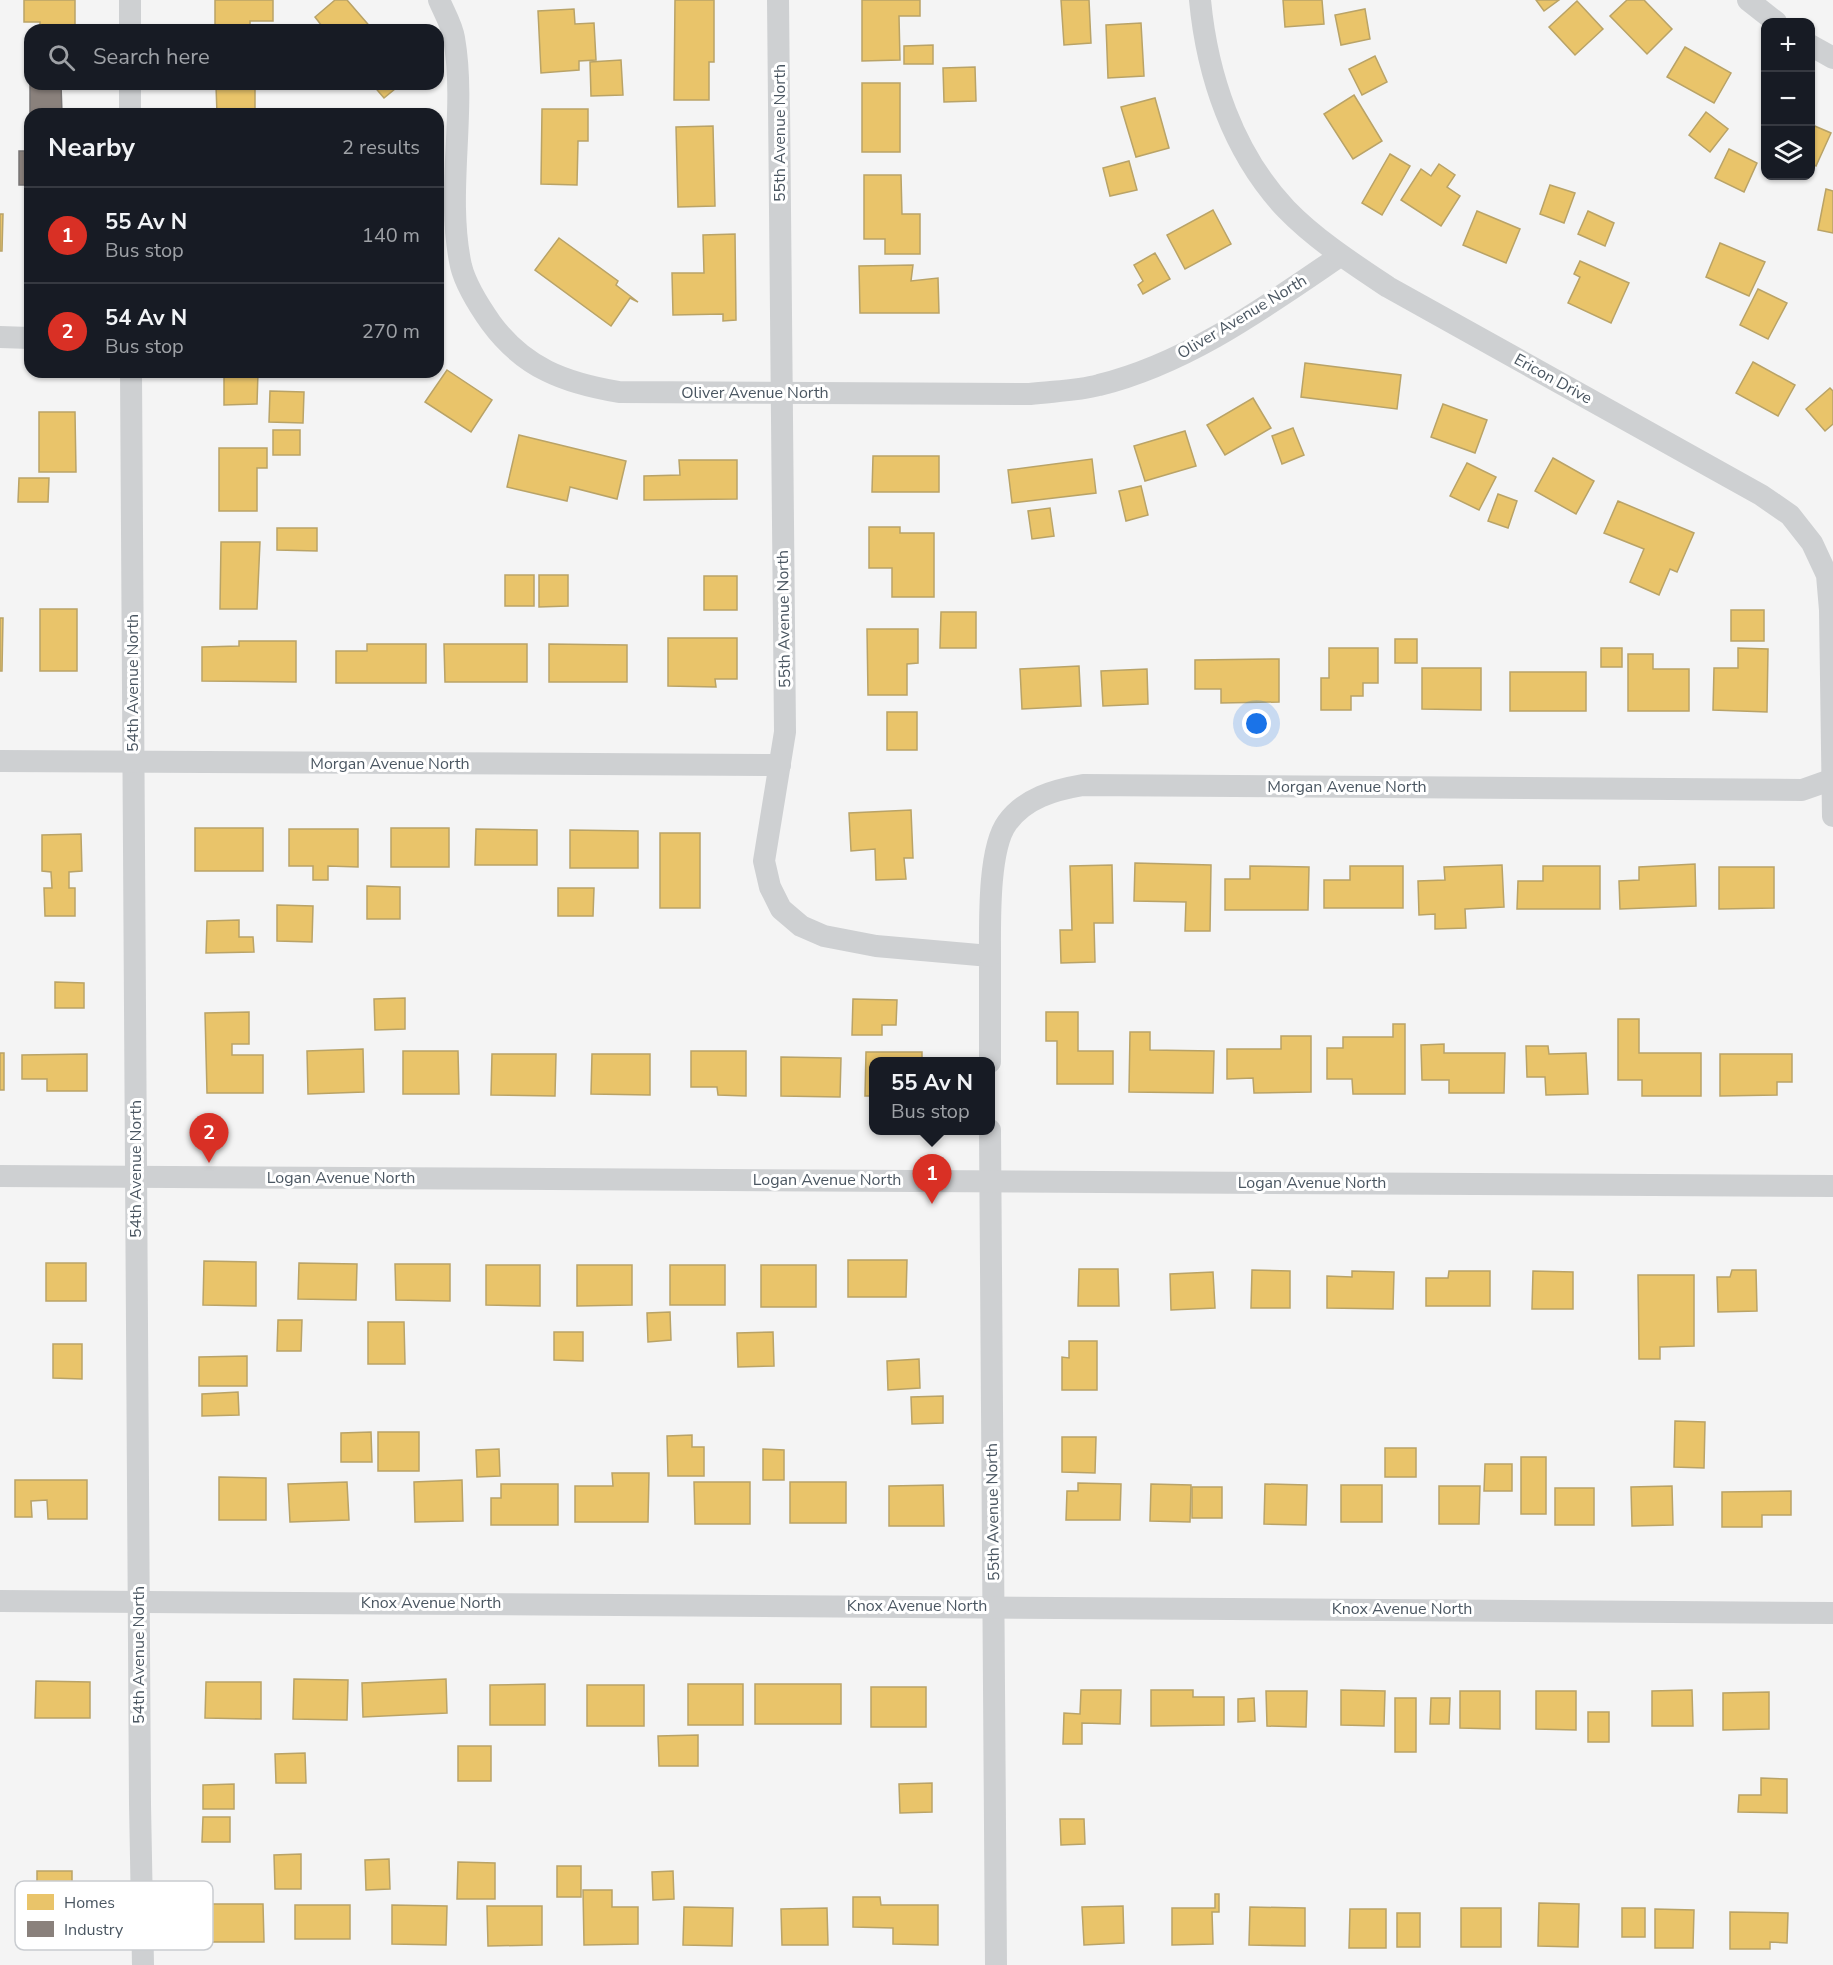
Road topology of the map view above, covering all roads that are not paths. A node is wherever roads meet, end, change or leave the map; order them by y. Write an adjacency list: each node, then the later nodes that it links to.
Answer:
1 (130, 0): 7 (street)
2 (439, 0): 16 (street, Oliver Avenue North)
3 (778, 0): 16 (street, 55th Avenue North)
4 (1200, 0): 12 (street, Ericon Drive)
5 (1748, 0): 6 (street)
6 (1771, 18)
7 (130, 24)
8 (1815, 48): 9 (street)
9 (1833, 58)
10 (130, 90): 11 (street)
11 (130, 108)
12 (1340, 255): 16 (street, Oliver Avenue North); 20 (street, Ericon Drive)
13 (0, 337): 14 (street)
14 (24, 338)
15 (131, 378): 18 (street, 54th Avenue North)
16 (782, 393): 19 (street, 55th Avenue North)
17 (0, 761): 18 (street, Morgan Avenue North)
18 (134, 763): 19 (street, Morgan Avenue North); 26 (street, 54th Avenue North)
19 (780, 765): 22 (street, 55th Avenue North)
20 (1832, 779): 21 (street, Ericon Drive); 22 (street, Morgan Avenue North)
21 (1833, 816)
22 (990, 956): 23 (street)
23 (990, 1057)
24 (990, 1135): 27 (street, 55th Avenue North)
25 (0, 1176): 26 (street, Logan Avenue North)
26 (136, 1176): 27 (street, Logan Avenue North); 30 (street, 54th Avenue North)
27 (990, 1181): 28 (street, Logan Avenue North); 31 (street, 55th Avenue North)
28 (1833, 1186)
29 (0, 1601): 30 (street, Knox Avenue North)
30 (139, 1602): 31 (street, Knox Avenue North); 33 (street, 54th Avenue North)
31 (994, 1606): 32 (street, Knox Avenue North); 36 (street, 55th Avenue North)
32 (1833, 1613)
33 (143, 1881)
34 (144, 1950): 35 (street, 54th Avenue North)
35 (144, 1965)
36 (996, 1965)

